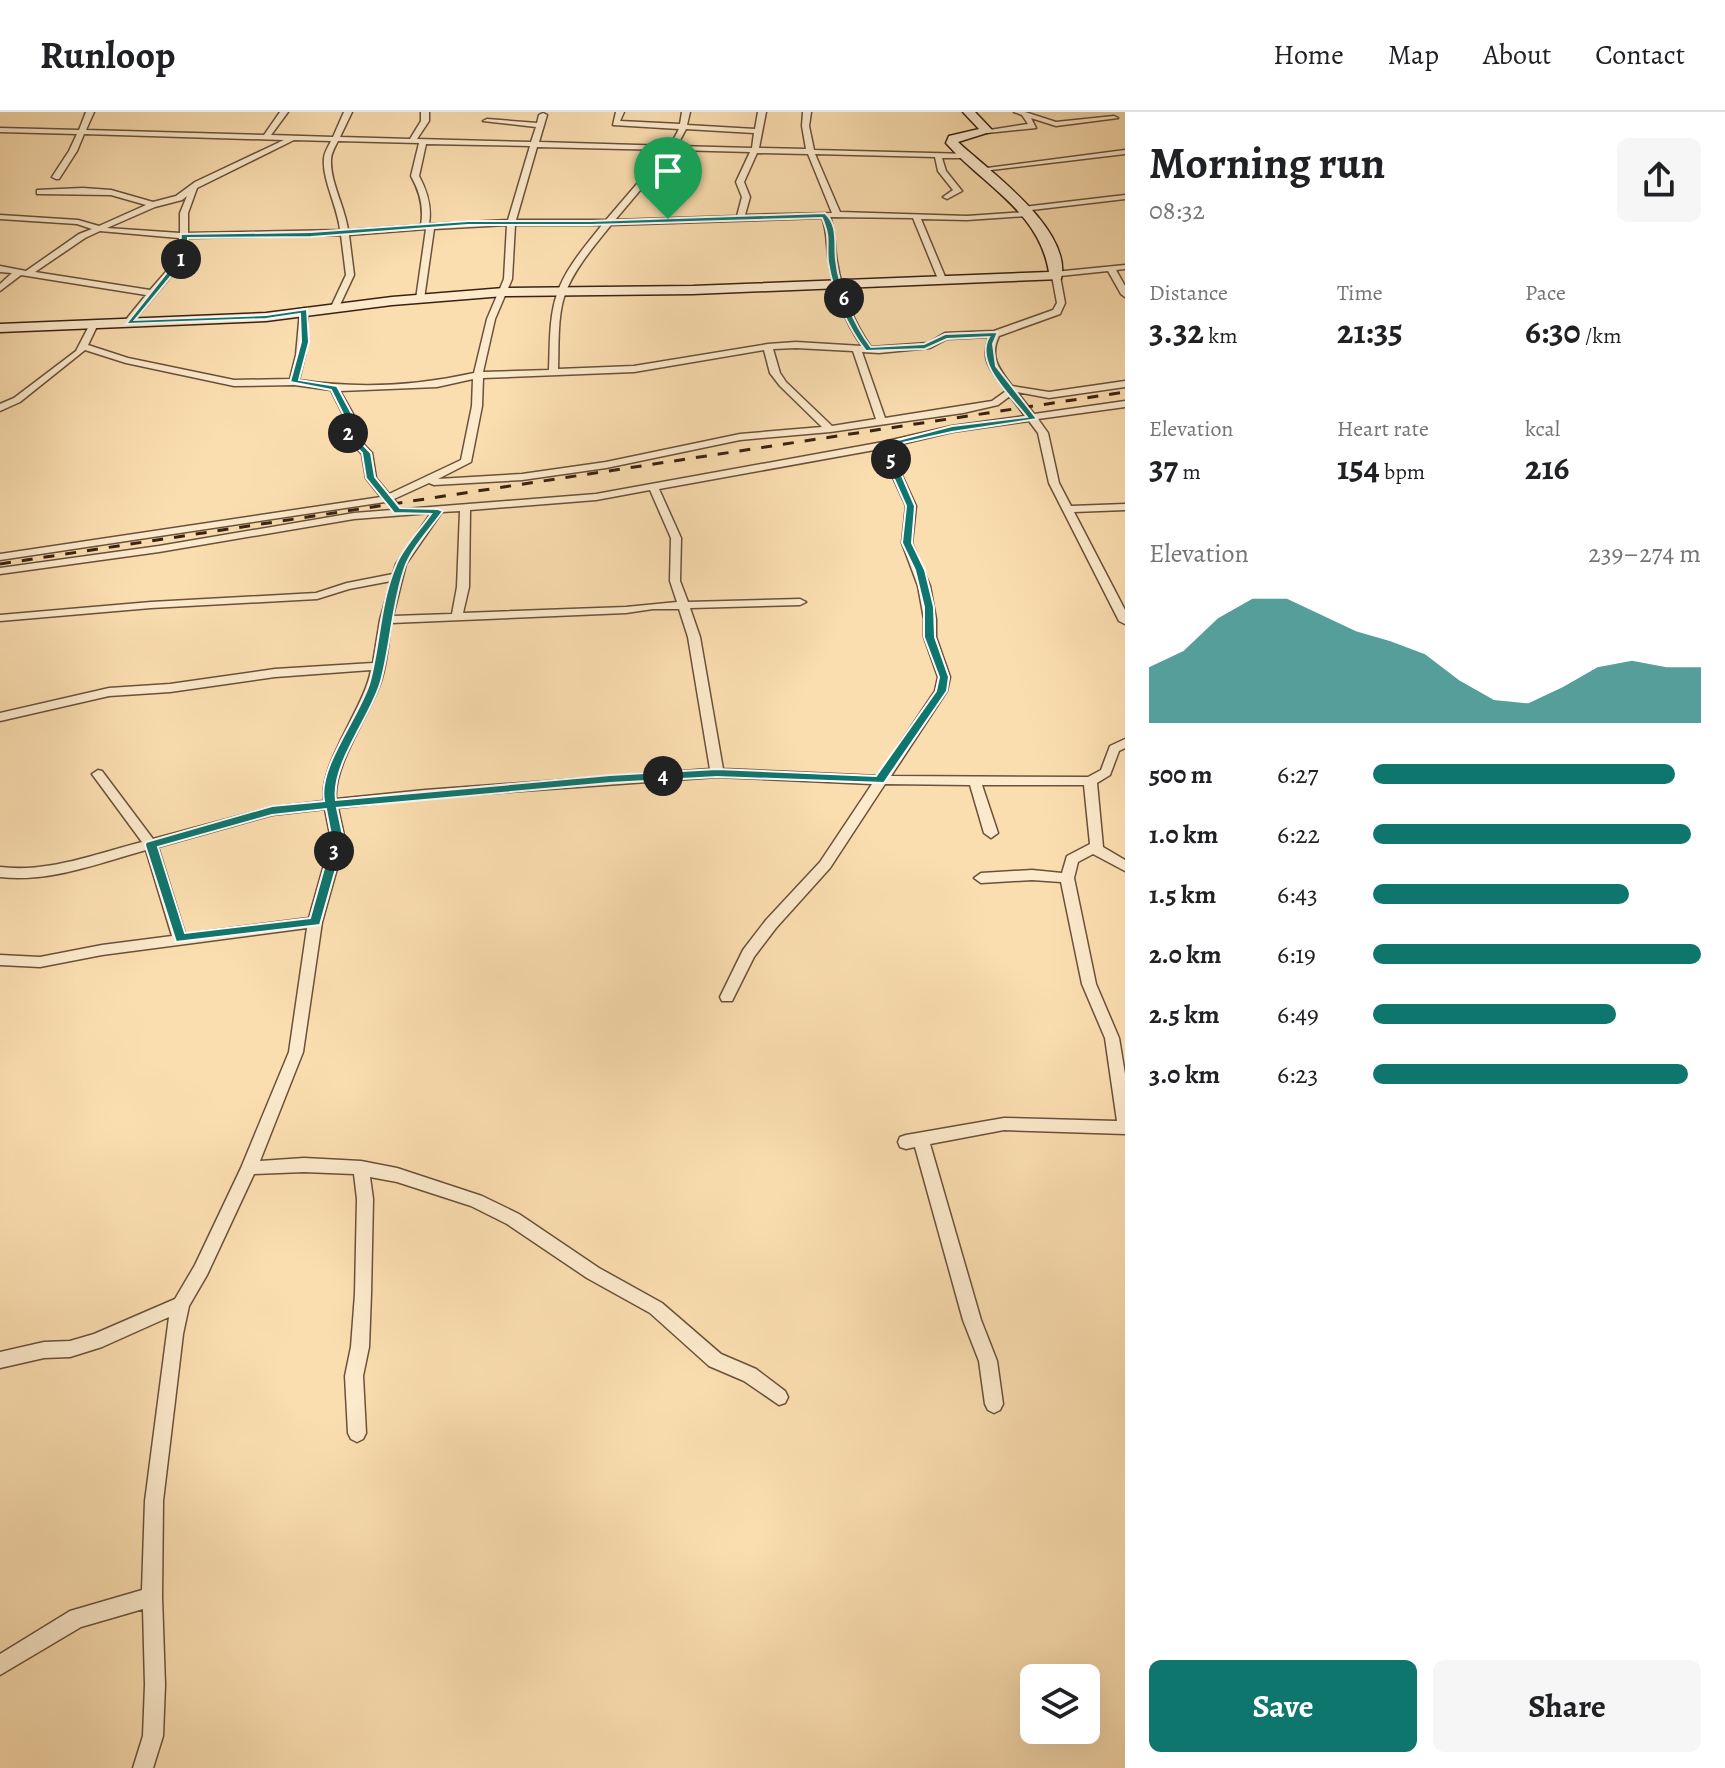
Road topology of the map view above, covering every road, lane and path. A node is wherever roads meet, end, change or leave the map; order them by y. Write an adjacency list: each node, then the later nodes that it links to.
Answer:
1 (90, 112): 18 (street)
2 (284, 112): 19 (street)
3 (348, 112): 21 (street)
4 (425, 112): 22 (street)
5 (620, 112): 14 (street)
6 (686, 112): 14 (street)
7 (762, 112): 16 (street)
8 (807, 112): 27 (street)
9 (969, 112): 17 (street)
10 (1018, 112): 13 (street); 17 (street)
11 (1105, 112): 13 (street)
12 (487, 121): 24 (street)
13 (1119, 121)
14 (685, 127): 16 (street); 25 (street)
15 (0, 130): 18 (street)
16 (757, 131): 26 (street)
17 (987, 131): 30 (street)
18 (82, 132): 19 (street); 32 (street)
19 (267, 136): 20 (street)
20 (292, 138): 21 (street); 33 (street)
21 (333, 139): 22 (street); 48 (street)
22 (412, 142): 23 (street)
23 (423, 142): 24 (street); 46 (street)
24 (532, 144): 25 (street); 45 (street)
25 (676, 146): 26 (street); 44 (street)
26 (755, 149): 27 (street); 43 (street)
27 (810, 151): 29 (street); 39 (street)
28 (1125, 152): 31 (street)
29 (938, 156): 30 (street); 35 (street)
30 (967, 156): 31 (street)
31 (983, 169): 38 (street)
32 (56, 177)
33 (194, 187): 37 (street); 49 (street)
34 (40, 192): 37 (street)
35 (947, 197)
36 (1125, 197): 38 (street)
37 (152, 205): 47 (street)
38 (1025, 212): 41 (street); 54 (street)
39 (837, 215): 40 (street); 41 (street)
40 (825, 216): 43 (street); 56 (street)
41 (916, 216): 55 (street)
42 (0, 217): 47 (street)
43 (740, 218): 44 (street)
44 (611, 222): 45 (street); 58 (street)
45 (511, 223): 46 (street); 59 (street)
46 (427, 226): 48 (street); 62 (street)
47 (98, 228): 49 (street); 53 (street)
48 (346, 231): 49 (street); 63 (street)
49 (184, 236): 60 (street)
50 (1125, 267): 52 (street)
51 (0, 269): 53 (street)
52 (1112, 270): 54 (street); 61 (street)
53 (24, 272): 57 (street); 60 (street)
54 (1056, 275): 55 (street); 68 (street)
55 (942, 279): 56 (street)
56 (841, 285): 58 (street); 72 (street)
57 (0, 288)
58 (562, 289): 59 (street); 73 (street)
59 (504, 292): 62 (street); 74 (street)
60 (151, 293): 65 (street)
61 (1125, 294)
62 (420, 299): 63 (street)
63 (335, 307): 64 (street)
64 (304, 311): 65 (street); 75 (street)
65 (128, 322): 66 (street)
66 (94, 324): 67 (street); 69 (street)
67 (0, 328)
68 (995, 334): 72 (street); 78 (street)
69 (85, 347): 75 (street); 80 (street)
70 (768, 347): 71 (street); 73 (street); 83 (street)
71 (857, 350): 72 (street); 82 (street)
72 (869, 350)
73 (553, 372): 74 (street)
74 (478, 375): 77 (street); 85 (street)
75 (294, 382): 77 (street)
76 (1125, 384): 78 (street)
77 (334, 388): 87 (street)
78 (1010, 389): 81 (street); 82 (street)
79 (1125, 404): 81 (street)
80 (0, 408)
81 (1033, 419): 84 (street); 90 (street)
82 (882, 422): 83 (street)
83 (830, 429): 85 (street)
84 (883, 445): 86 (street); 107 (street)
85 (419, 483): 87 (street)
86 (654, 488): 89 (street); 97 (street)
87 (386, 499): 91 (street); 93 (street)
88 (1125, 507): 90 (street)
89 (465, 508): 92 (street); 98 (street)
90 (1067, 509): 101 (street)
91 (398, 511): 92 (street); 94 (street)
92 (438, 511): 95 (street)
93 (0, 557)
94 (0, 571)
95 (397, 577): 99 (street); 100 (street)
96 (800, 602): 97 (street)
97 (683, 606): 98 (street); 105 (street)
98 (457, 617): 100 (street)
99 (0, 618)
100 (386, 620): 102 (street)
101 (1125, 621)
102 (379, 666): 103 (street); 110 (street)
103 (0, 717)
104 (1125, 743): 109 (street)
105 (717, 773): 107 (street); 110 (street)
106 (98, 774): 112 (street)
107 (879, 780): 108 (street); 121 (street)
108 (975, 781): 109 (street); 111 (street)
109 (1090, 781): 113 (street)
110 (331, 805): 112 (street); 118 (street)
111 (991, 833)
112 (151, 845): 115 (street); 119 (street)
113 (1095, 849): 114 (street); 117 (street)
114 (1125, 866)
115 (0, 872)
116 (981, 878): 117 (street)
117 (1067, 878): 122 (street)
118 (315, 922): 119 (street); 123 (street)
119 (180, 939): 120 (street)
120 (0, 960)
121 (727, 997)
122 (1125, 1126): 128 (street)
123 (249, 1168): 124 (street); 125 (street)
124 (361, 1168): 127 (street); 129 (street)
125 (181, 1304): 126 (street); 130 (street)
126 (0, 1360)
127 (779, 1397)
128 (994, 1404)
129 (357, 1433)
130 (152, 1597): 131 (street); 132 (street)
131 (0, 1665)
132 (143, 1768)

